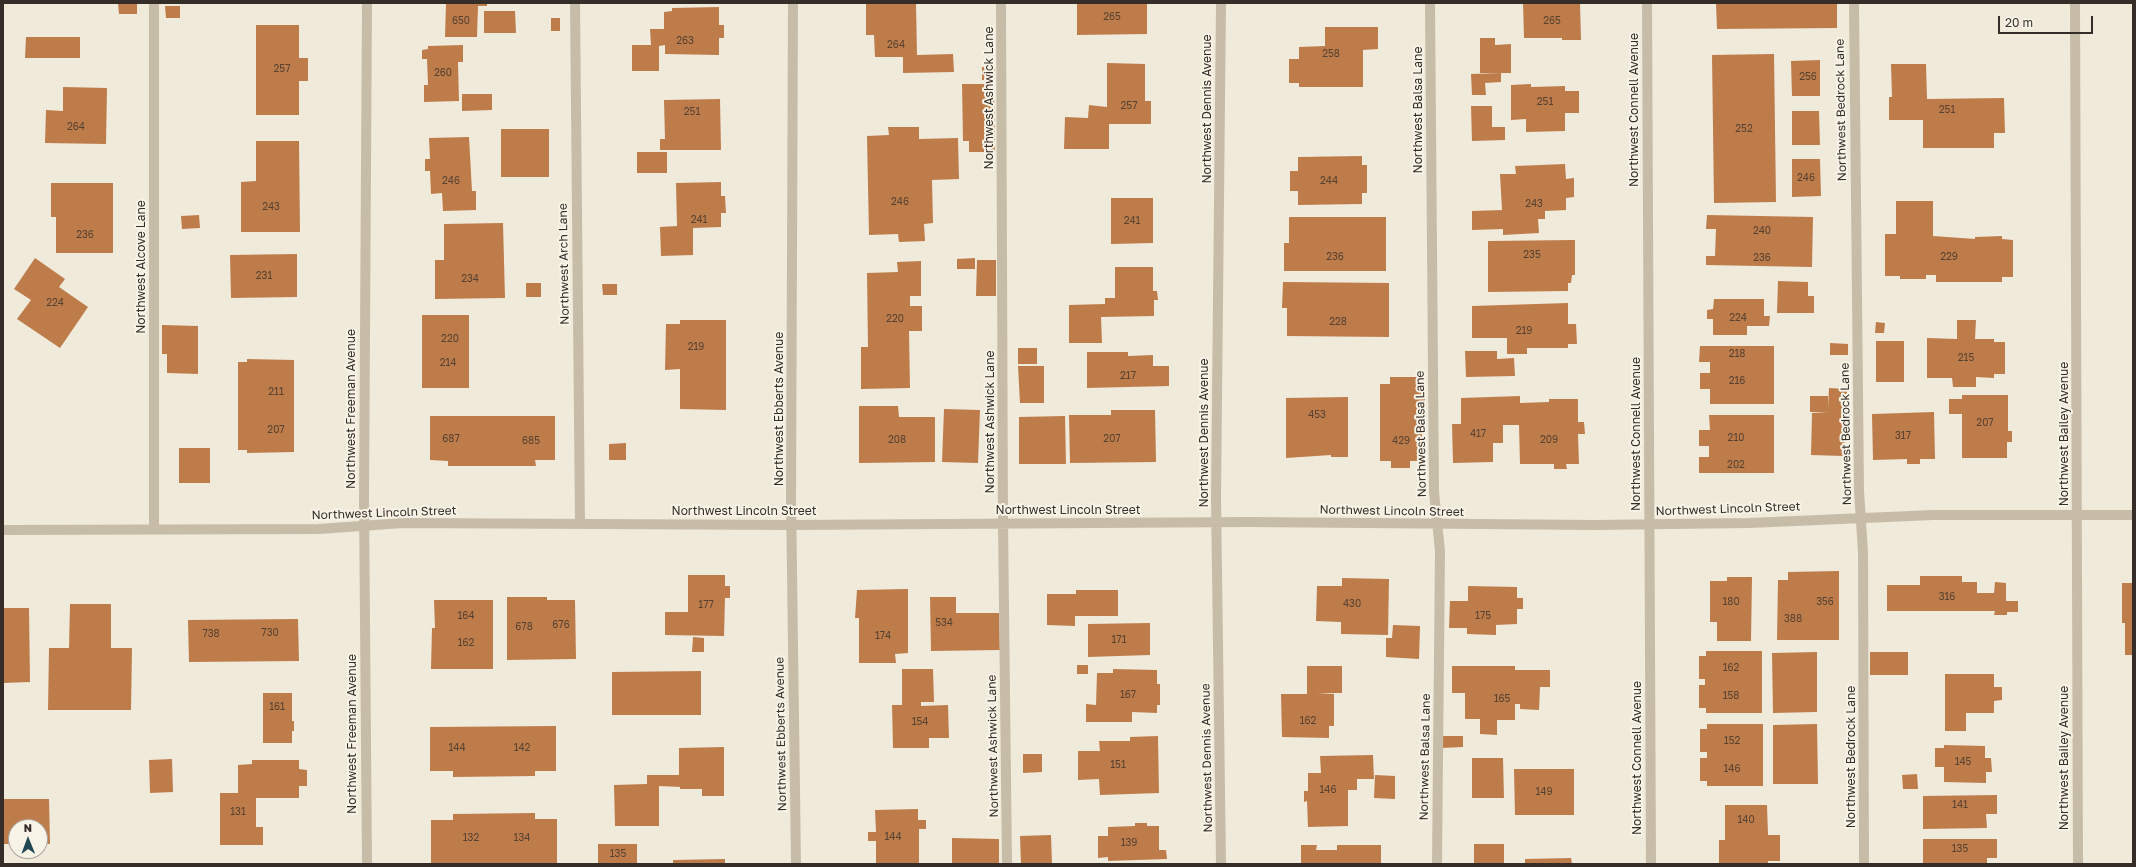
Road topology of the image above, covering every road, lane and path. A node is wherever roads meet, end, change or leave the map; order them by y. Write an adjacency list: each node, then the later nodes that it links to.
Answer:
1 (154, 3): 22 (street, Northwest Alcove Lane)
2 (366, 3): 20 (street, Northwest Freeman Avenue)
3 (575, 3): 16 (street, Northwest Arch Lane)
4 (793, 3): 19 (street, Northwest Ebberts Avenue)
5 (1001, 3): 14 (street, Northwest Ashwick Lane)
6 (1221, 3): 15 (street, Northwest Dennis Avenue)
7 (1430, 3): 17 (street, Northwest Balsa Lane)
8 (1647, 3): 18 (street, Northwest Connell Avenue)
9 (1854, 3): 13 (street, Northwest Bedrock Lane)
10 (2075, 3): 11 (street, Northwest Bailey Avenue)
11 (2077, 514): 12 (street, Northwest Lincoln Street); 13 (street, Northwest Lincoln Street); 30 (street, Northwest Bailey Avenue)
12 (2133, 515)
13 (1861, 518): 18 (street, Northwest Lincoln Street); 29 (street, Northwest Bedrock Lane)
14 (1003, 522): 15 (street, Northwest Lincoln Street); 19 (street, Northwest Lincoln Street); 25 (street, Northwest Ashwick Lane)
15 (1217, 522): 17 (street, Northwest Lincoln Street); 26 (street, Northwest Dennis Avenue)
16 (580, 524): 19 (street, Northwest Lincoln Street); 20 (street, Northwest Lincoln Street)
17 (1437, 524): 18 (street, Northwest Lincoln Street); 27 (street, Northwest Balsa Lane)
18 (1649, 524): 28 (street, Northwest Connell Avenue)
19 (792, 525): 24 (street, Northwest Ebberts Avenue)
20 (364, 526): 22 (street, Northwest Lincoln Street); 23 (street, Northwest Freeman Avenue)
21 (3, 530): 22 (street, Northwest Lincoln Street)
22 (154, 530)
23 (366, 864)
24 (796, 864)
25 (1007, 864)
26 (1221, 864)
27 (1437, 864)
28 (1650, 864)
29 (1864, 864)
30 (2078, 864)

